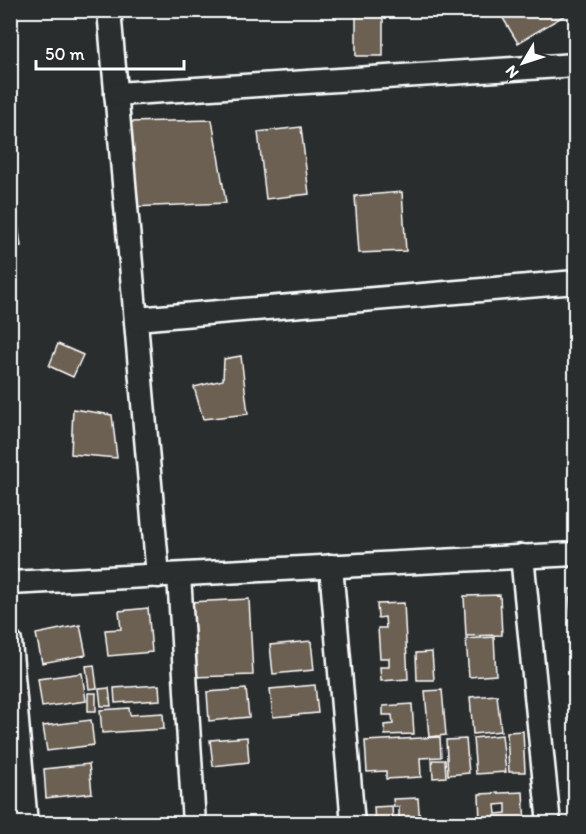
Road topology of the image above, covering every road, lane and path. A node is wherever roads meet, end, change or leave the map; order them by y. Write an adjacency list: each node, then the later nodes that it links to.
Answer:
1 (109, 10): 3 (street)
2 (576, 65): 3 (street)
3 (116, 94): 5 (street)
4 (576, 282): 5 (street)
5 (136, 319): 9 (street)
6 (576, 554): 7 (street)
7 (522, 556): 8 (street); 16 (street)
8 (331, 566): 9 (street); 15 (street)
9 (168, 575): 10 (street); 14 (street)
10 (10, 584)
11 (10, 642): 12 (street)
12 (15, 763): 13 (street)
13 (26, 824)
14 (194, 824)
15 (353, 824)
16 (549, 824)

